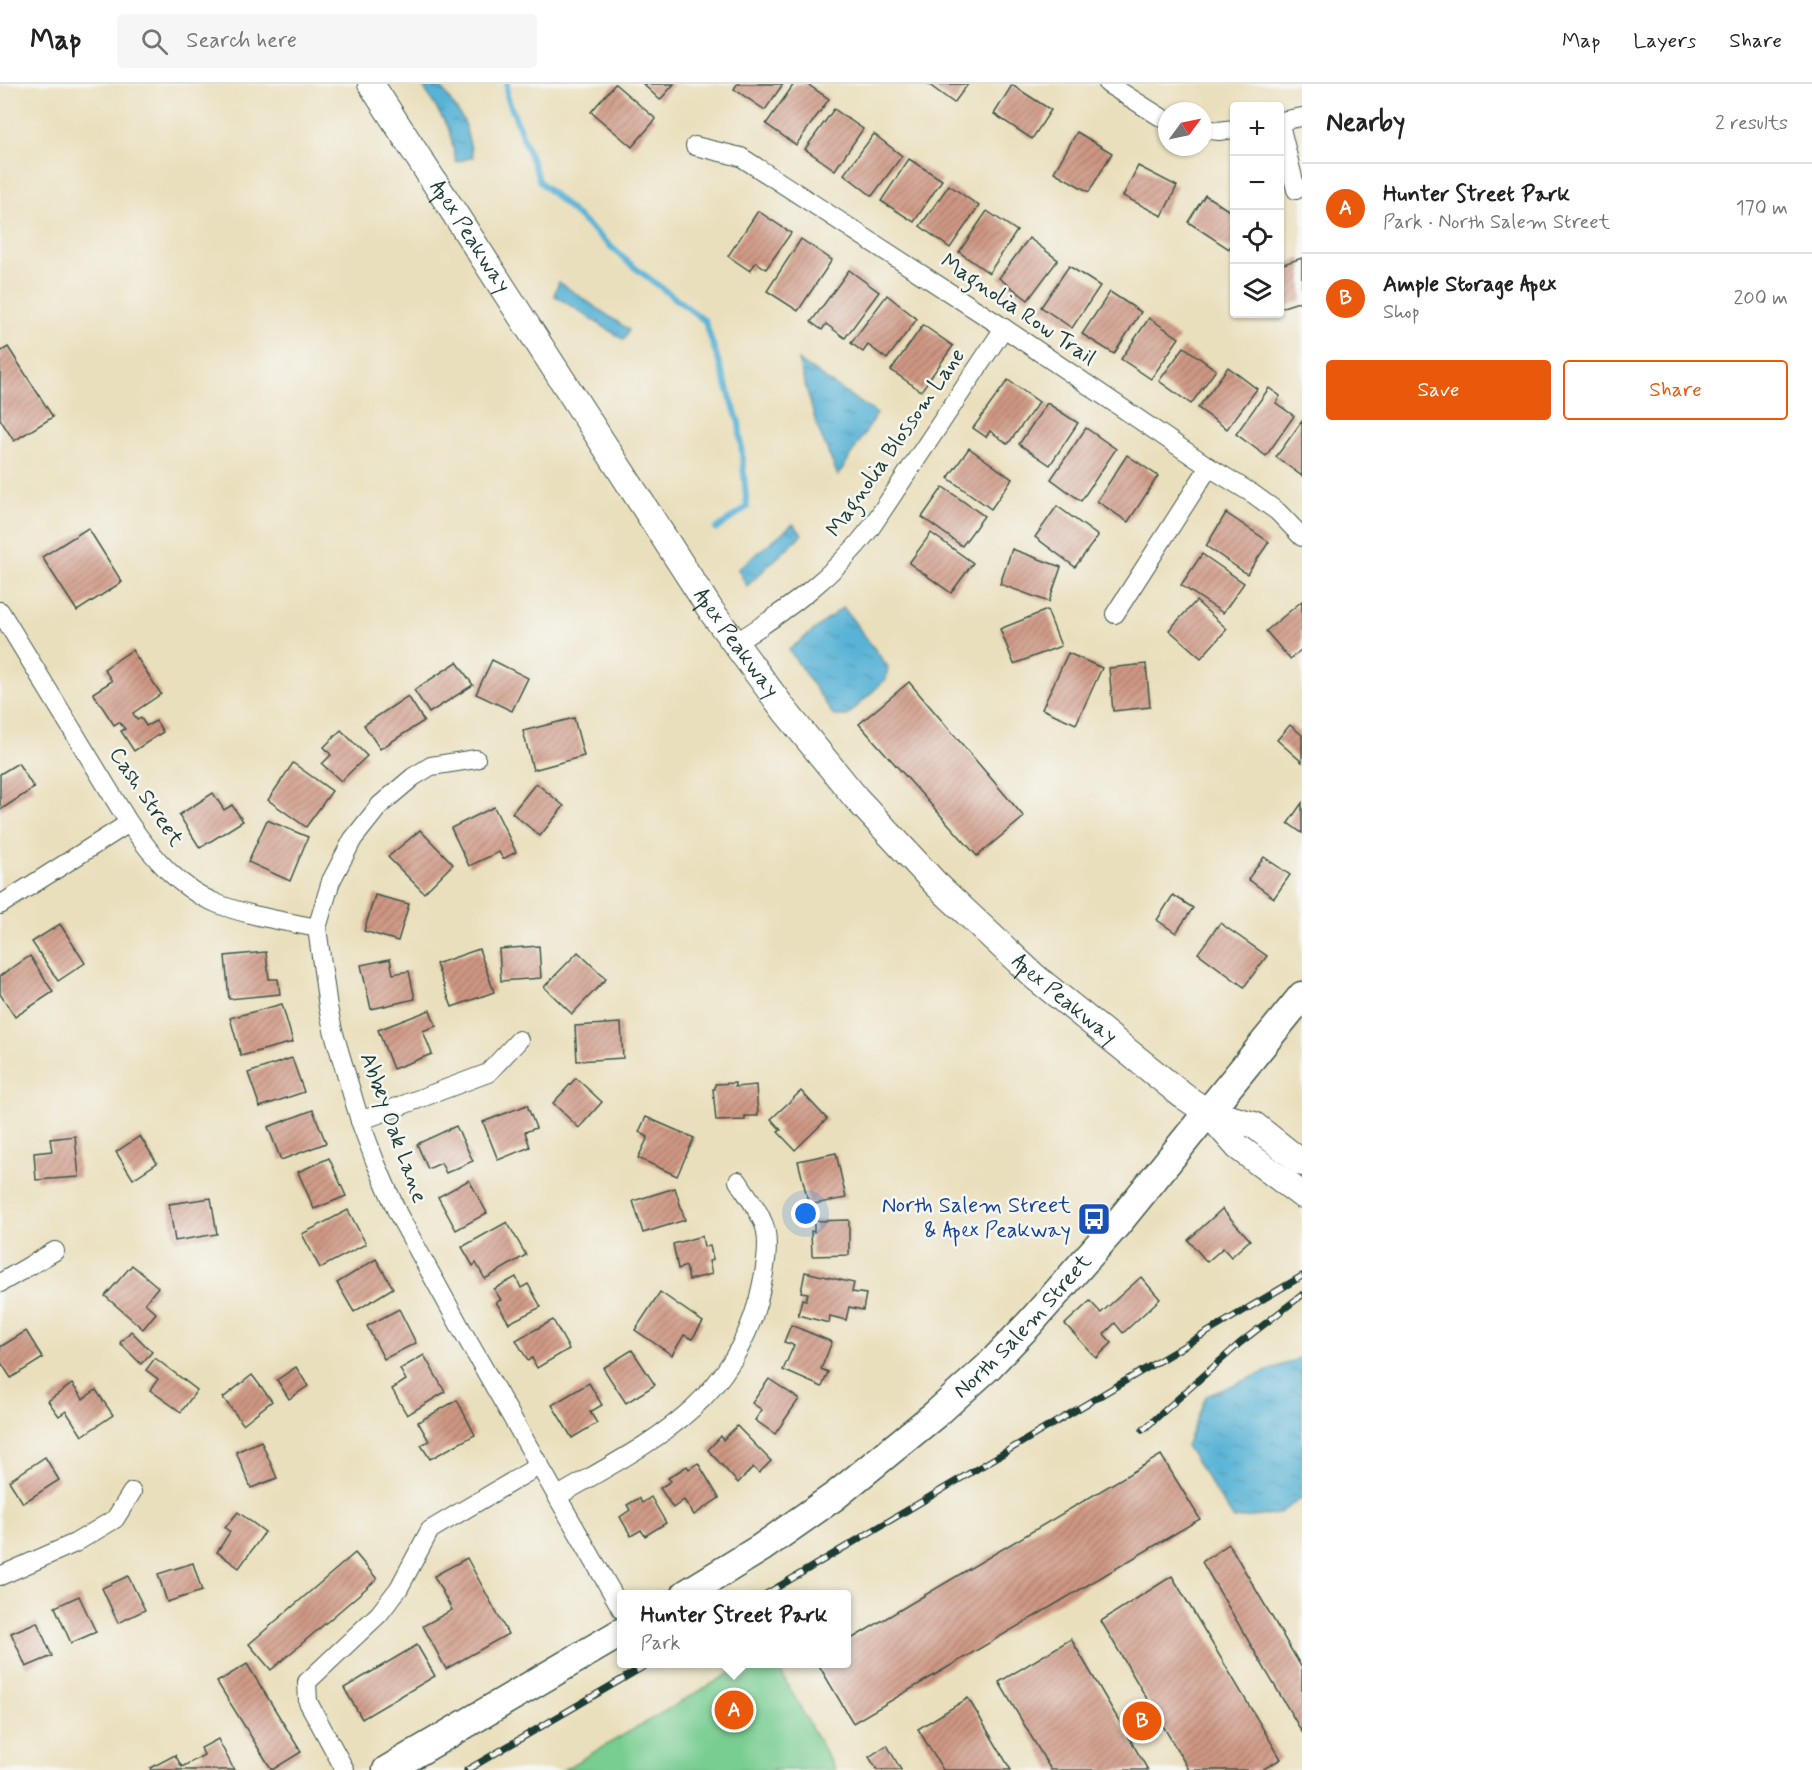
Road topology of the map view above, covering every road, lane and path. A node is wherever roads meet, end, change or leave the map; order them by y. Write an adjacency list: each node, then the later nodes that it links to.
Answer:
1 (371, 84): 16 (main road, Apex Peakway)
2 (1108, 84): 3 (street)
3 (1158, 116)
4 (1302, 117): 5 (street)
5 (1284, 122)
6 (1212, 130): 7 (street)
7 (1230, 130)
8 (1284, 140): 10 (street)
9 (695, 146): 11 (street, Magnolia Row Trail)
10 (1296, 190)
11 (1004, 328): 12 (street, Magnolia Row Trail); 16 (street, Magnolia Blossom Lane)
12 (1209, 467): 13 (street, Magnolia Row Trail); 15 (street)
13 (1302, 537)
14 (0, 611): 18 (street, Cash Street)
15 (1115, 614)
16 (735, 643): 23 (main road, Apex Peakway)
17 (476, 759): 20 (street, Abbey Oak Lane)
18 (129, 823): 19 (street); 20 (street, Cash Street)
19 (0, 905)
20 (317, 928): 24 (street, Abbey Oak Lane)
21 (1302, 996): 23 (main road, North Salem Street)
22 (519, 1040): 24 (street)
23 (1207, 1112): 25 (main road, Apex Peakway); 27 (main road, Apex Peakway); 34 (main road, North Salem Street)
24 (360, 1121): 30 (street, Abbey Oak Lane)
25 (1302, 1163)
26 (738, 1181): 32 (street)
27 (1302, 1195)
28 (55, 1251): 29 (street)
29 (0, 1284)
30 (540, 1465): 32 (street, Abbey Oak Lane); 37 (street)
31 (132, 1492): 33 (street)
32 (558, 1496): 35 (street, Abbey Oak Lane)
33 (0, 1576)
34 (693, 1590)
35 (617, 1603)
36 (617, 1634): 38 (main road)
37 (345, 1770)
38 (387, 1770)

